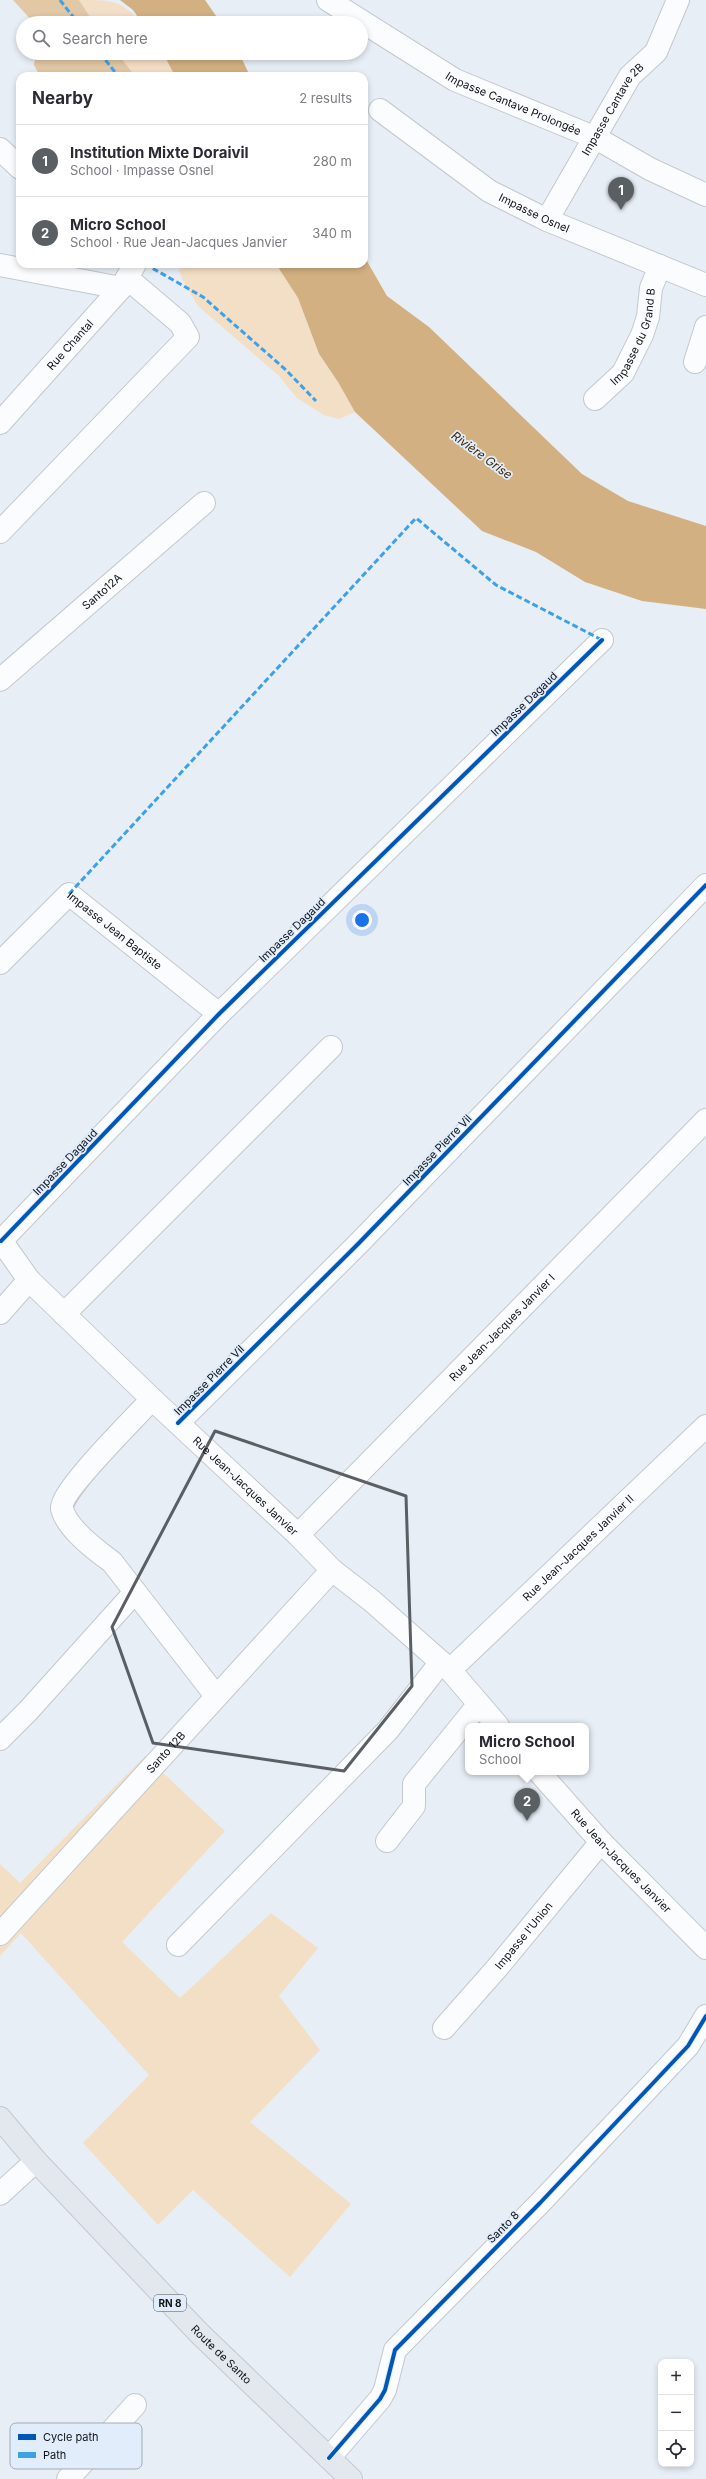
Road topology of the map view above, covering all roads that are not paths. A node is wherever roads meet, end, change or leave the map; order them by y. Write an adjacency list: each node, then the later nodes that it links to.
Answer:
1 (328, 0): 3 (street, Impasse Cantave Prolongée)
2 (678, 0): 6 (street, Impasse Cantave 2B)
3 (353, 16)
4 (368, 25): 6 (street, Impasse Cantave Prolongée)
5 (380, 110): 10 (street, Impasse Osnel)
6 (596, 138): 9 (street, Impasse Cantave Prolongée); 10 (street, Impasse Cantave 2B)
7 (0, 149): 8 (street)
8 (16, 164)
9 (706, 195)
10 (547, 220): 12 (street, Impasse Osnel)
11 (0, 265): 13 (street)
12 (660, 266): 16 (street, Impasse Osnel); 19 (street, Impasse du Grand B)
13 (16, 267)
14 (32, 268): 15 (street)
15 (127, 277): 20 (street, Rue Chantal); 22 (street)
16 (706, 285)
17 (706, 327): 18 (street)
18 (695, 362)
19 (595, 399)
20 (0, 423)
21 (204, 503): 24 (street, Santo12A)
22 (0, 532)
23 (602, 640): 27 (street, Impasse Dagaud)
24 (0, 680)
25 (706, 885): 35 (street, Impasse Pierre Vil)
26 (0, 963): 27 (street, Impasse Jean Baptiste)
27 (219, 1014): 30 (street, Impasse Dagaud)
28 (331, 1048): 33 (street)
29 (706, 1120): 37 (street, Rue Jean-Jacques Janvier I)
30 (1, 1240): 31 (street, Rue Jean-Jacques Janvier)
31 (29, 1280): 32 (street); 33 (street, Rue Jean-Jacques Janvier)
32 (0, 1313)
33 (64, 1314): 34 (street, Rue Jean-Jacques Janvier)
34 (152, 1400): 35 (street, Rue Jean-Jacques Janvier); 39 (street)
35 (178, 1423): 37 (street, Rue Jean-Jacques Janvier)
36 (706, 1426): 40 (street, Rue Jean-Jacques Janvier II)
37 (298, 1535): 38 (street, Rue Jean-Jacques Janvier)
38 (332, 1570): 40 (street, Rue Jean-Jacques Janvier); 41 (street, Santo 12B)
39 (135, 1592): 41 (street); 44 (street)
40 (446, 1666): 42 (street, Rue Jean-Jacques Janvier); 49 (street, Rue Jean-Jacques Janvier II)
41 (216, 1696): 48 (street, Santo 12B)
42 (479, 1704): 43 (street, Rue Jean-Jacques Janvier); 46 (street)
43 (495, 1723)
44 (0, 1739)
45 (542, 1775): 47 (street, Rue Jean-Jacques Janvier)
46 (387, 1841)
47 (601, 1842): 50 (street, Rue Jean-Jacques Janvier); 52 (street, Impasse l'Union)
48 (0, 1934)
49 (178, 1945)
50 (706, 1948)
51 (706, 2016): 58 (street, Santo 8)
52 (444, 2028)
53 (0, 2118): 54 (main road, Route de Santo / RN 8)
54 (36, 2161): 55 (street); 58 (main road, Route de Santo / RN 8)
55 (0, 2194)
56 (135, 2405): 57 (street)
57 (119, 2423)
58 (328, 2458): 61 (main road, Route de Santo / RN 8)
59 (77, 2469): 60 (street)
60 (68, 2479)
61 (351, 2479)

